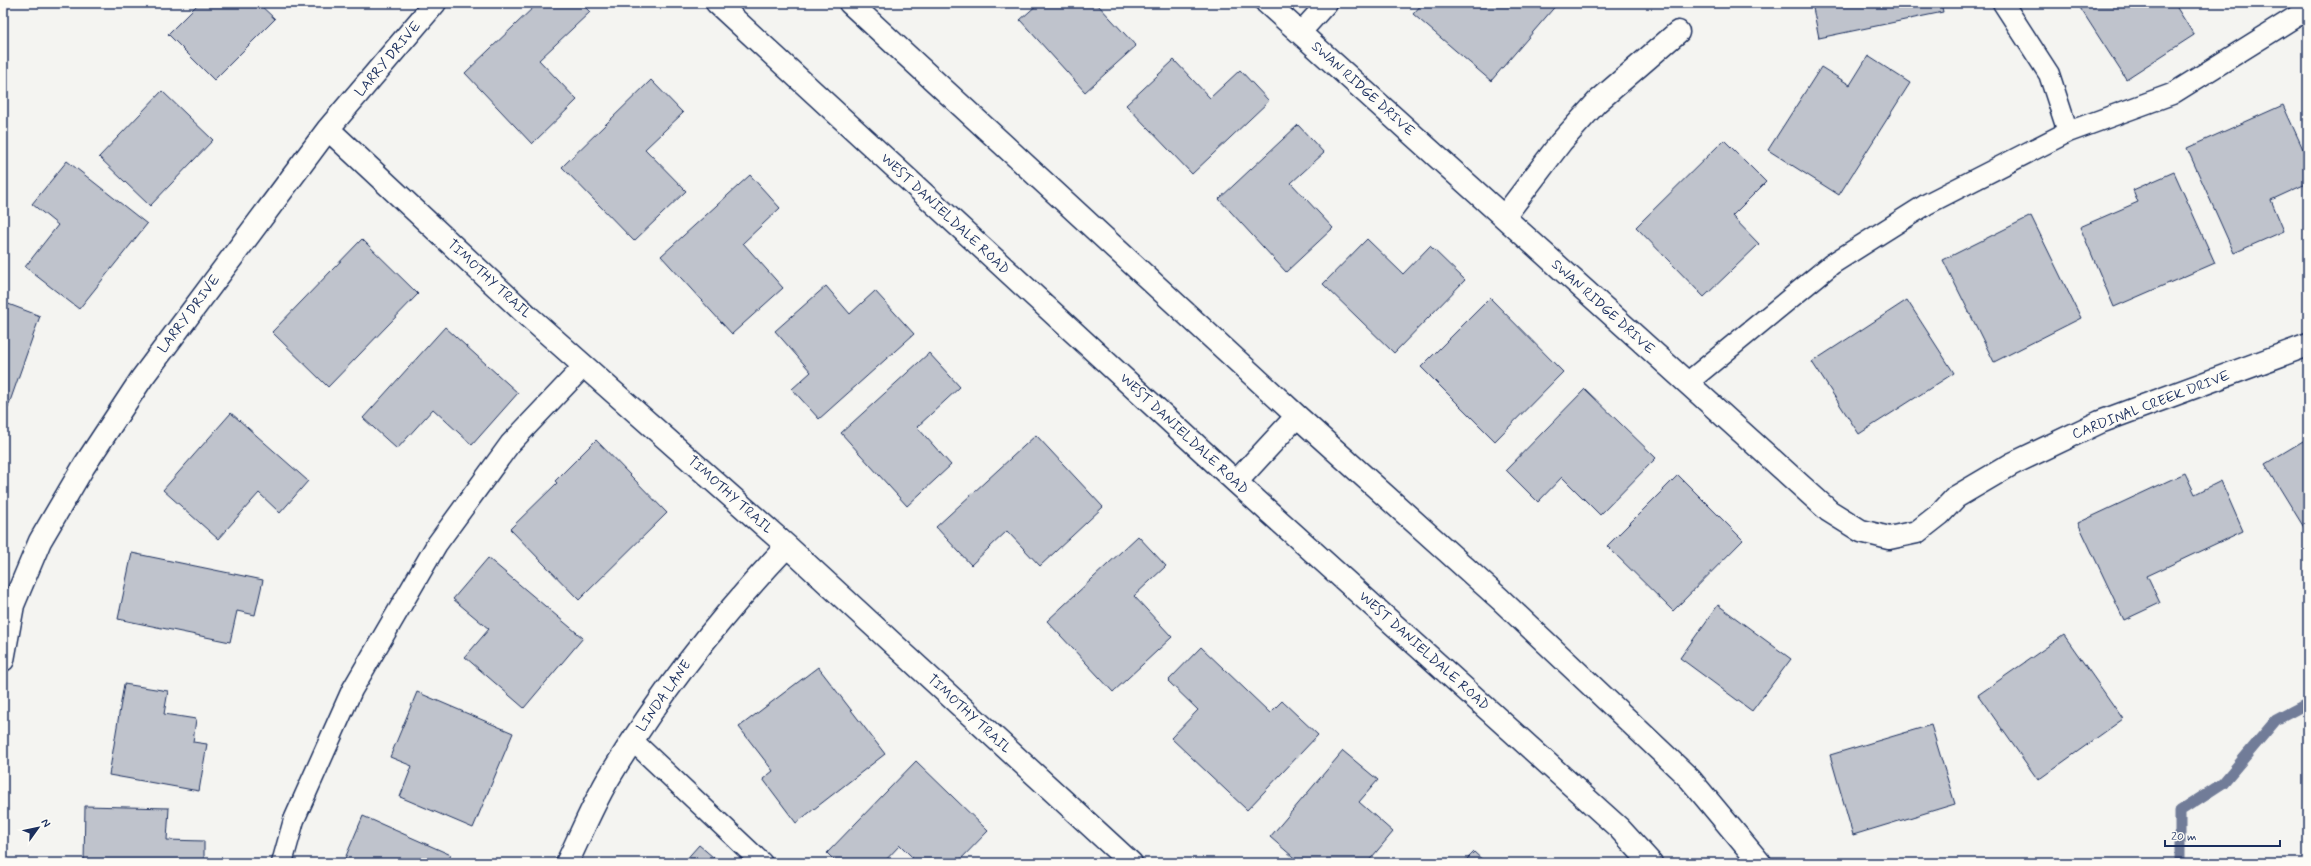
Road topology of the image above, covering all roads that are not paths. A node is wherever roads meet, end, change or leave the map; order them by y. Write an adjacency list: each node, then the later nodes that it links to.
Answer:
1 (435, 3): 10 (street, LARRY DRIVE)
2 (717, 3): 17 (street, WEST DANIELDALE ROAD)
3 (850, 3): 16 (street)
4 (1268, 3): 9 (street, SWAN RIDGE DRIVE)
5 (1327, 3): 9 (lane)
6 (2003, 3): 11 (lane)
7 (2308, 10): 11 (lane)
8 (1678, 32): 12 (street)
9 (1300, 33): 12 (street, SWAN RIDGE DRIVE)
10 (328, 129): 14 (street, TIMOTHY TRAIL); 20 (street, LARRY DRIVE)
11 (2068, 132): 15 (lane)
12 (1504, 216): 15 (street, SWAN RIDGE DRIVE)
13 (2308, 345): 18 (street, CARDINAL CREEK DRIVE)
14 (584, 366): 19 (street, TIMOTHY TRAIL); 22 (lane)
15 (1687, 383): 18 (street, SWAN RIDGE DRIVE)
16 (1297, 416): 17 (street); 27 (street)
17 (1236, 482): 26 (street, WEST DANIELDALE ROAD)
18 (1956, 497)
19 (787, 546): 21 (street, LINDA LANE); 25 (street, TIMOTHY TRAIL)
20 (3, 660)
21 (633, 741): 23 (street, LINDA LANE); 24 (lane)
22 (282, 863)
23 (567, 863)
24 (762, 863)
25 (1131, 863)
26 (1651, 863)
27 (1760, 863)

